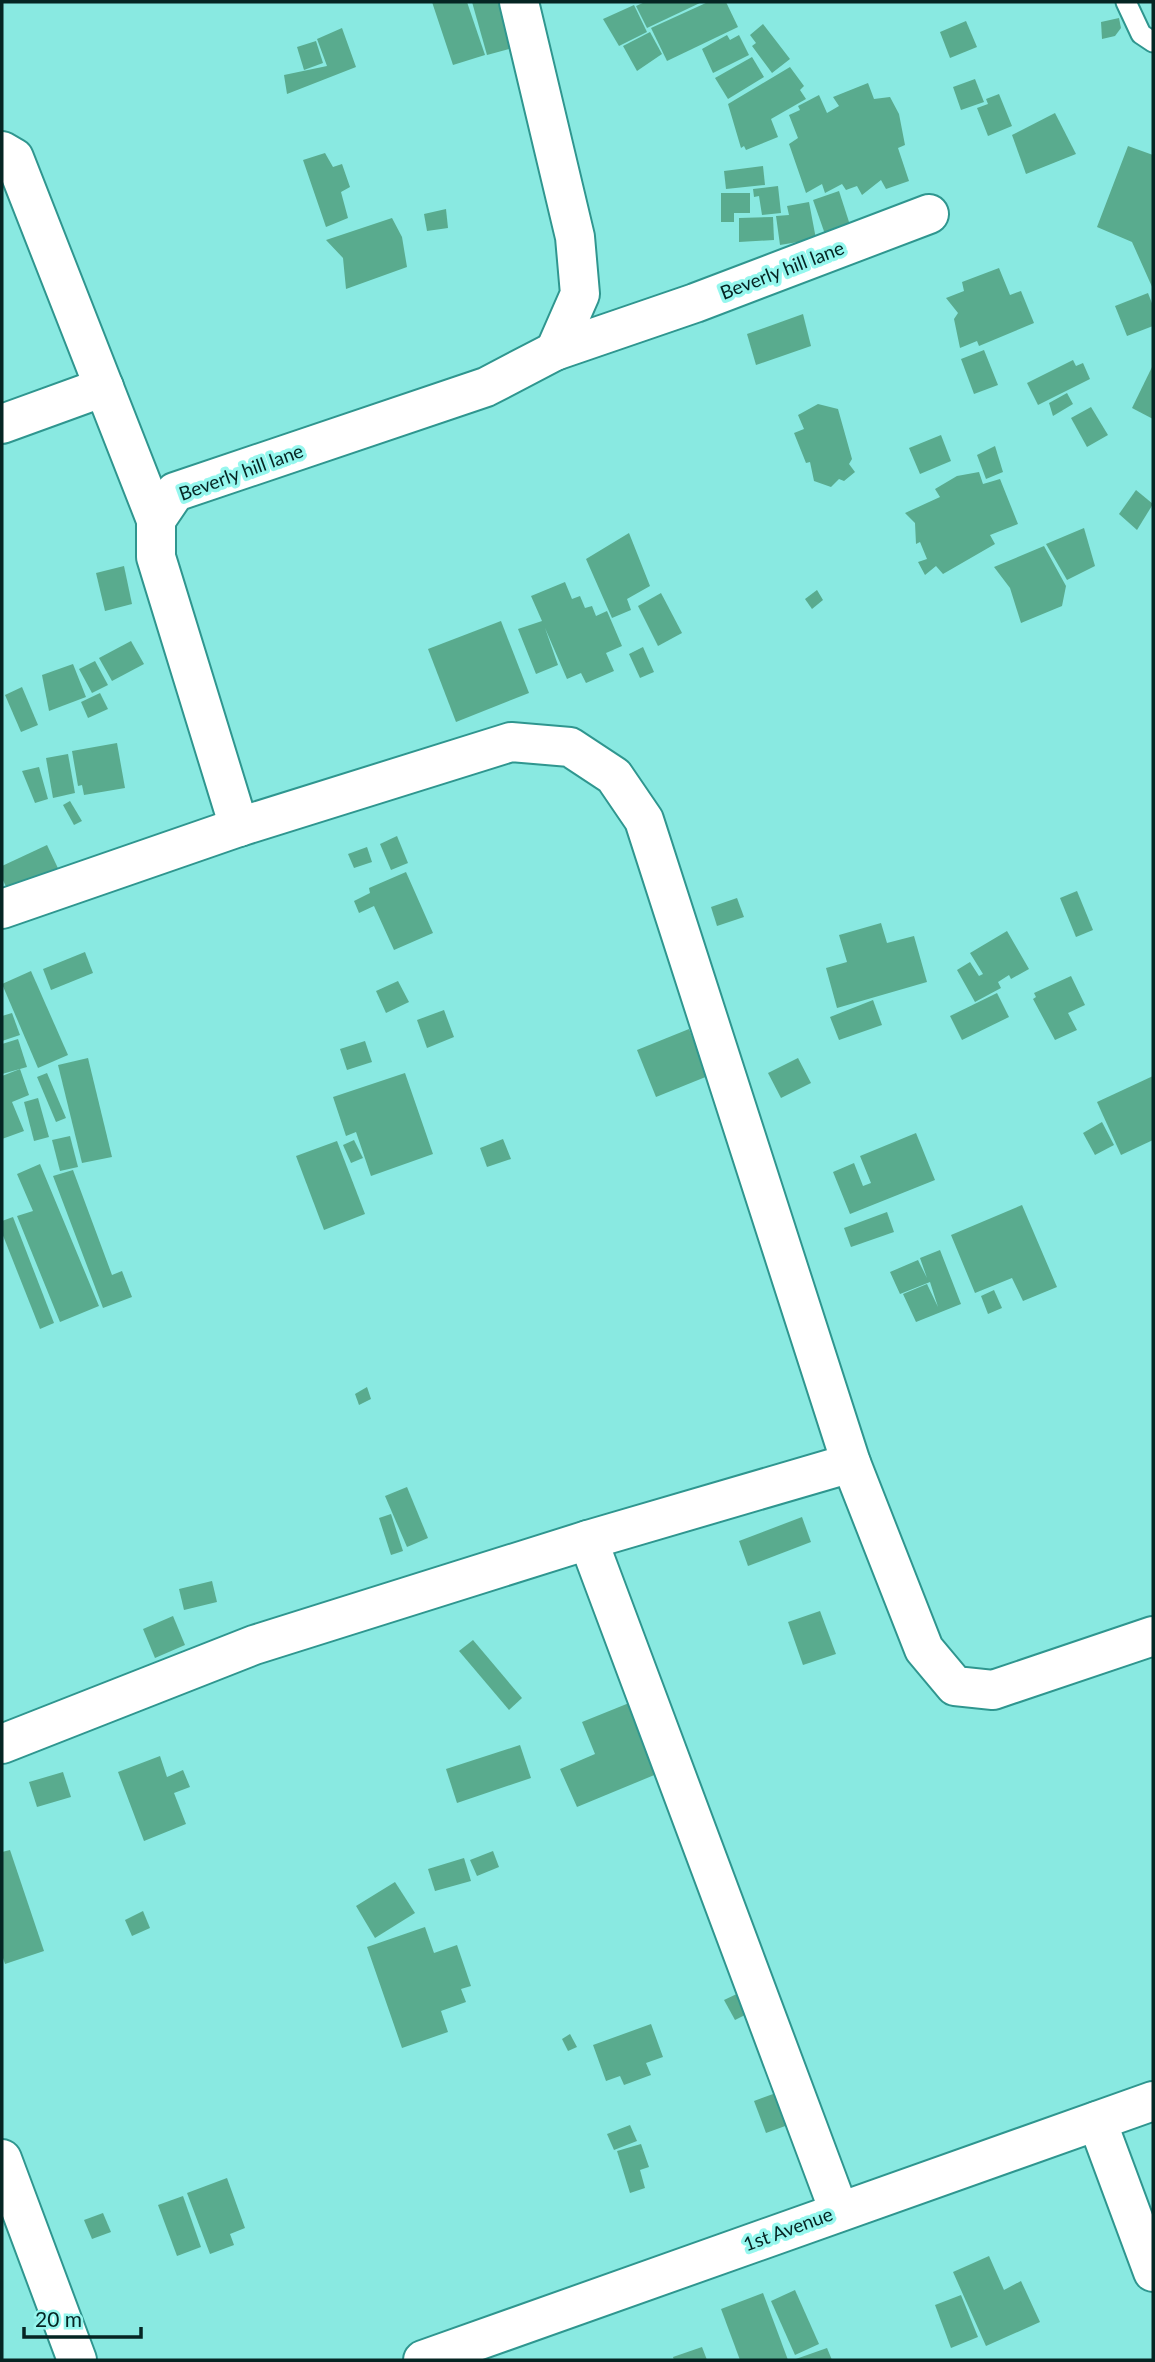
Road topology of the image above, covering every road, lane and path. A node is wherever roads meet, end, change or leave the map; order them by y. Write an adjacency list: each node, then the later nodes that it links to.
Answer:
1 (519, 2): 6 (street)
2 (1126, 2): 3 (lane)
3 (1153, 42)
4 (2, 151): 7 (street)
5 (929, 214): 6 (street, Beverly hill lane)
6 (555, 351): 9 (street, Beverly hill lane)
7 (104, 387): 8 (street); 9 (street)
8 (2, 424)
9 (156, 520): 10 (street)
10 (239, 827): 11 (street); 12 (street)
11 (2, 909)
12 (851, 1463): 13 (street); 14 (street)
13 (588, 1540): 15 (street); 19 (street)
14 (1153, 1636)
15 (2, 1744)
16 (1153, 2101): 17 (street, 1st Avenue)
17 (1097, 2121): 19 (street, 1st Avenue); 20 (street)
18 (2, 2160): 21 (street)
19 (839, 2211): 22 (street, 1st Avenue)
20 (1153, 2272)
21 (77, 2360)
22 (423, 2360)

